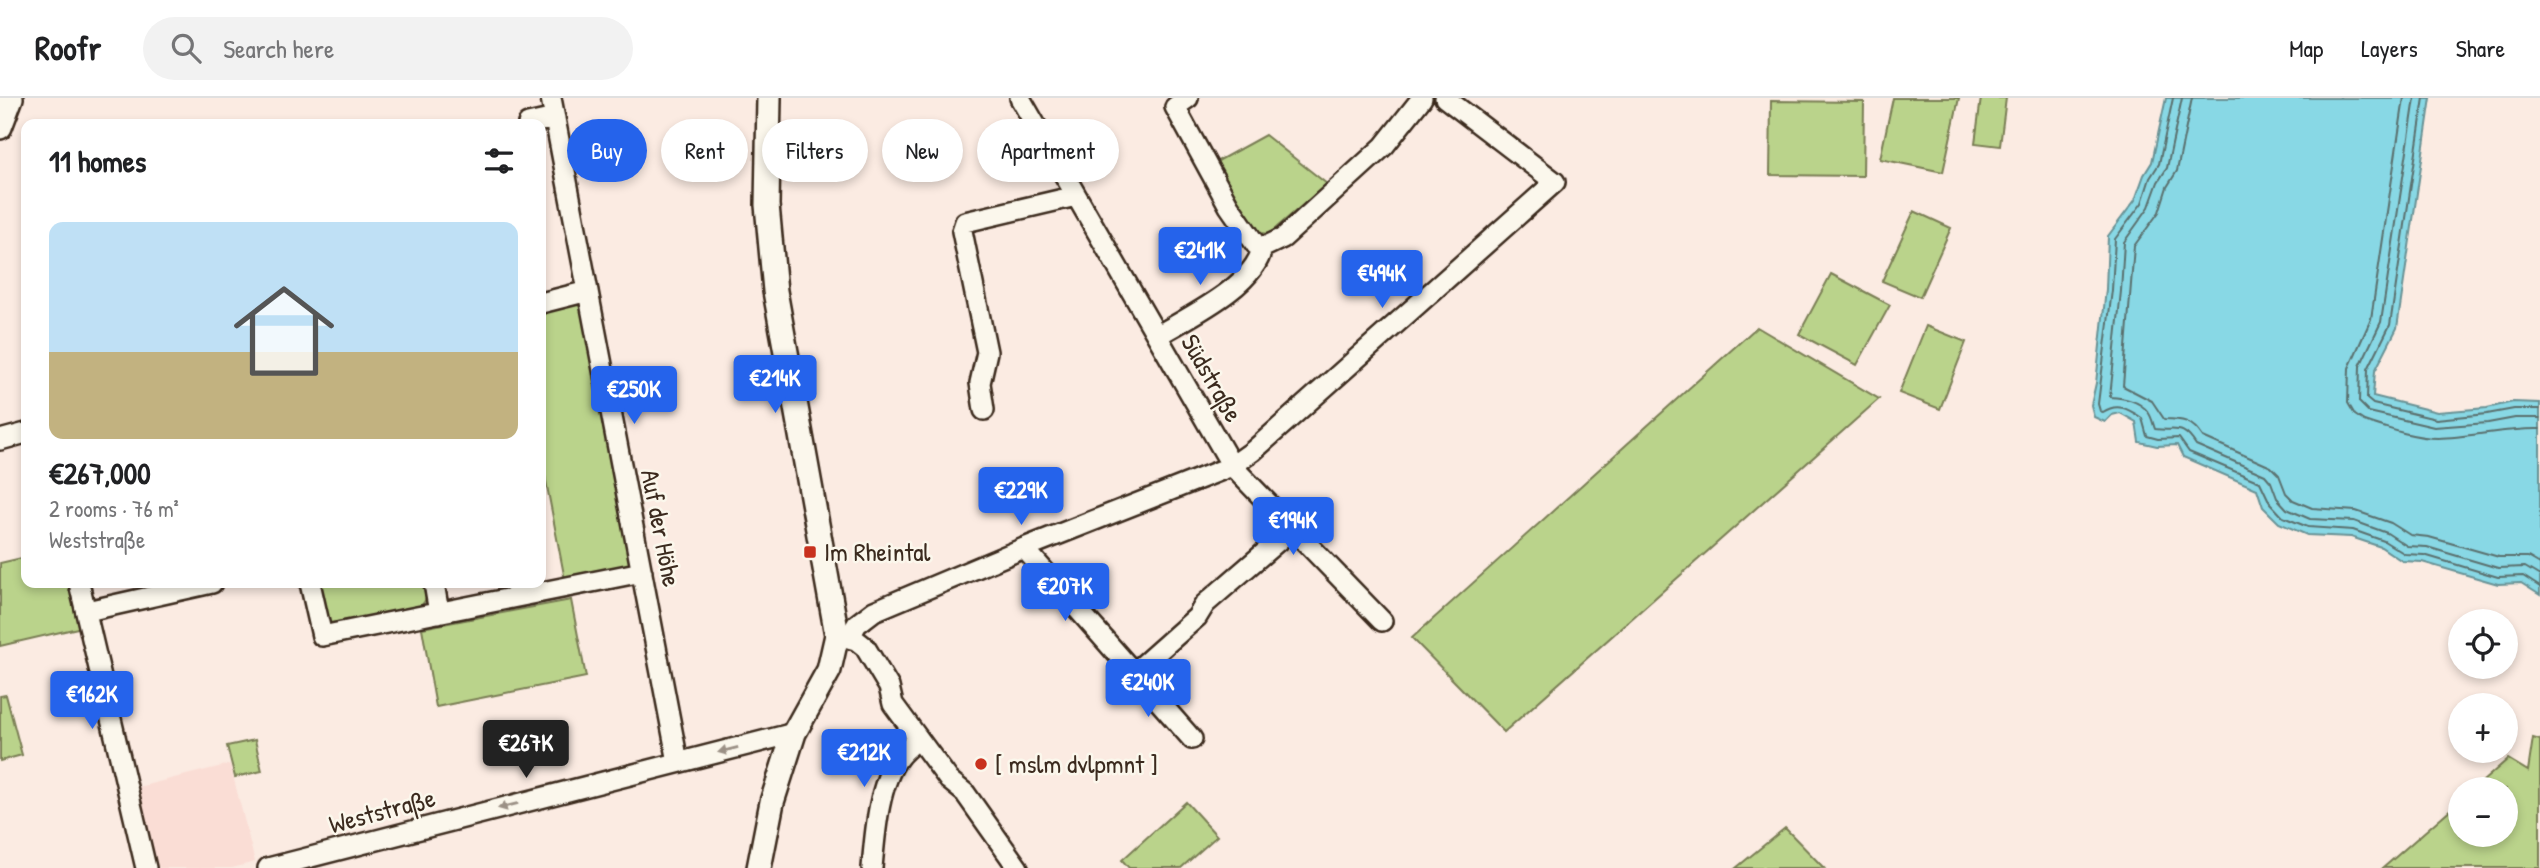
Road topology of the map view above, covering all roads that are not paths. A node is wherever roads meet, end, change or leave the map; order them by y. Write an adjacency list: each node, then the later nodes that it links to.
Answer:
1 (11, 98): 10 (street)
2 (551, 98): 8 (street, Auf der Höhe)
3 (769, 98): 30 (street)
4 (1020, 98): 11 (street, Südstraße)
5 (1188, 98): 12 (street)
6 (1422, 98): 12 (street)
7 (1445, 98): 19 (street)
8 (555, 118): 9 (street); 13 (street, Auf der Höhe)
9 (546, 120)
10 (0, 127)
11 (1076, 195): 15 (street, Südstraße); 16 (street)
12 (1262, 248): 15 (street)
13 (587, 291): 14 (street); 22 (street, Auf der Höhe)
14 (546, 302)
15 (1157, 336): 19 (street, Südstraße)
16 (984, 410)
17 (21, 434): 18 (street)
18 (0, 440)
19 (1233, 466): 20 (street, Südstraße); 21 (street)
20 (1293, 528): 29 (street, Südstraße); 31 (street)
21 (1024, 548): 30 (street); 31 (street)
22 (642, 572): 28 (street); 35 (street, Auf der Höhe)
23 (80, 588): 27 (street)
24 (190, 588): 27 (street)
25 (311, 588): 28 (street)
26 (435, 588): 28 (street)
27 (87, 611): 36 (street)
28 (439, 613)
29 (1382, 621)
30 (843, 636): 32 (street); 33 (street)
31 (1135, 672): 34 (street)
32 (794, 733): 35 (street, Weststraße, one-way to 35); 38 (street)
33 (918, 738): 39 (street); 40 (street)
34 (1192, 739)
35 (678, 762): 37 (street, Weststraße, one-way to 37)
36 (146, 868)
37 (268, 868)
38 (759, 868)
39 (872, 868)
40 (1018, 868)

